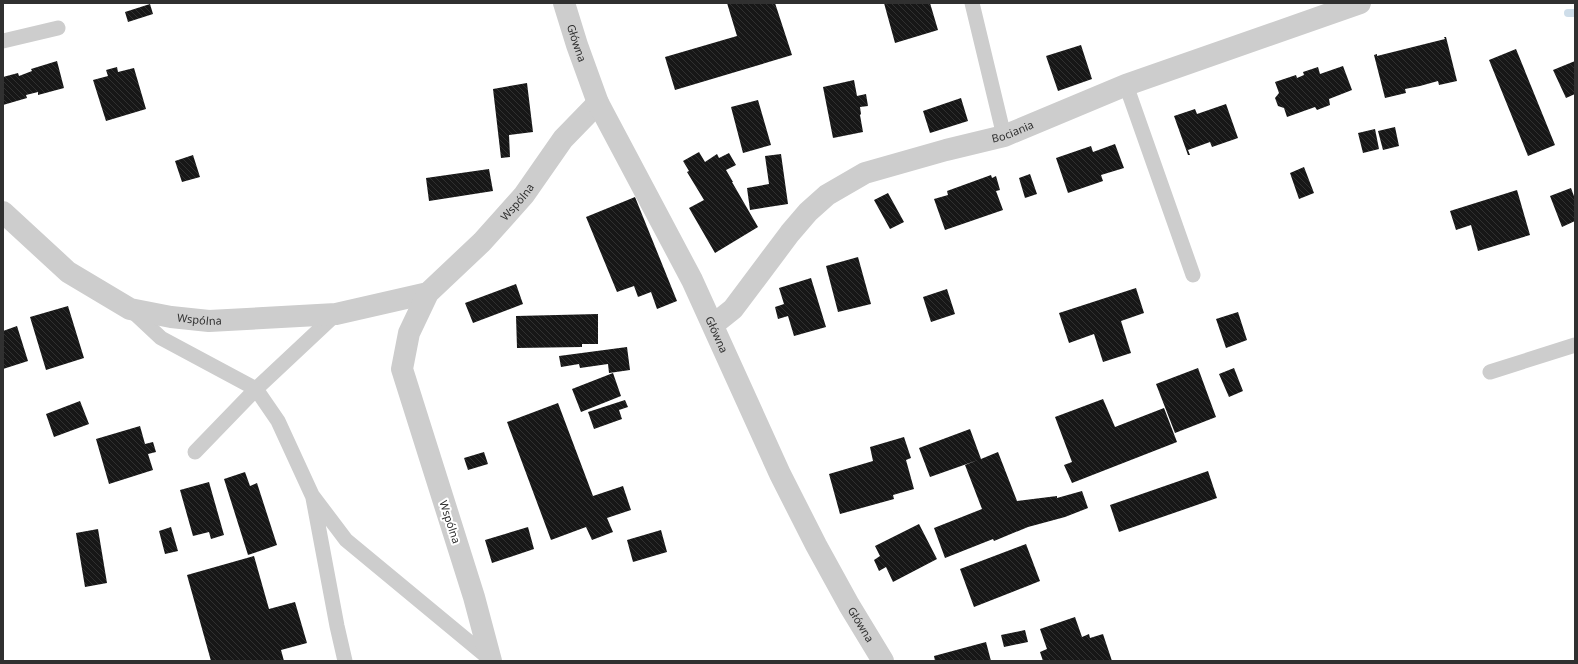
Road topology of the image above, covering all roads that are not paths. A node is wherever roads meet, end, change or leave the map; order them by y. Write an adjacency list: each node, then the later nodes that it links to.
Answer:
1 (564, 3): 7 (street, Główna)
2 (972, 3): 8 (lane)
3 (1360, 3): 6 (street, Bociania)
4 (58, 28): 5 (lane)
5 (3, 41)
6 (1126, 85): 8 (street, Bociania); 10 (lane)
7 (598, 102): 11 (street, Wspólna); 14 (street, Główna)
8 (1004, 136): 14 (street, Bociania)
9 (3, 212): 12 (street, Wspólna)
10 (1193, 275)
11 (428, 293): 13 (street, Wspólna); 21 (street, Wspólna)
12 (130, 309): 13 (street, Wspólna); 17 (lane)
13 (336, 314): 17 (lane)
14 (713, 325): 22 (street, Główna)
15 (1575, 345): 16 (lane)
16 (1490, 372)
17 (256, 389): 18 (lane); 19 (lane)
18 (195, 452)
19 (312, 495): 20 (lane); 21 (lane)
20 (346, 661)
21 (491, 661)
22 (883, 661)

